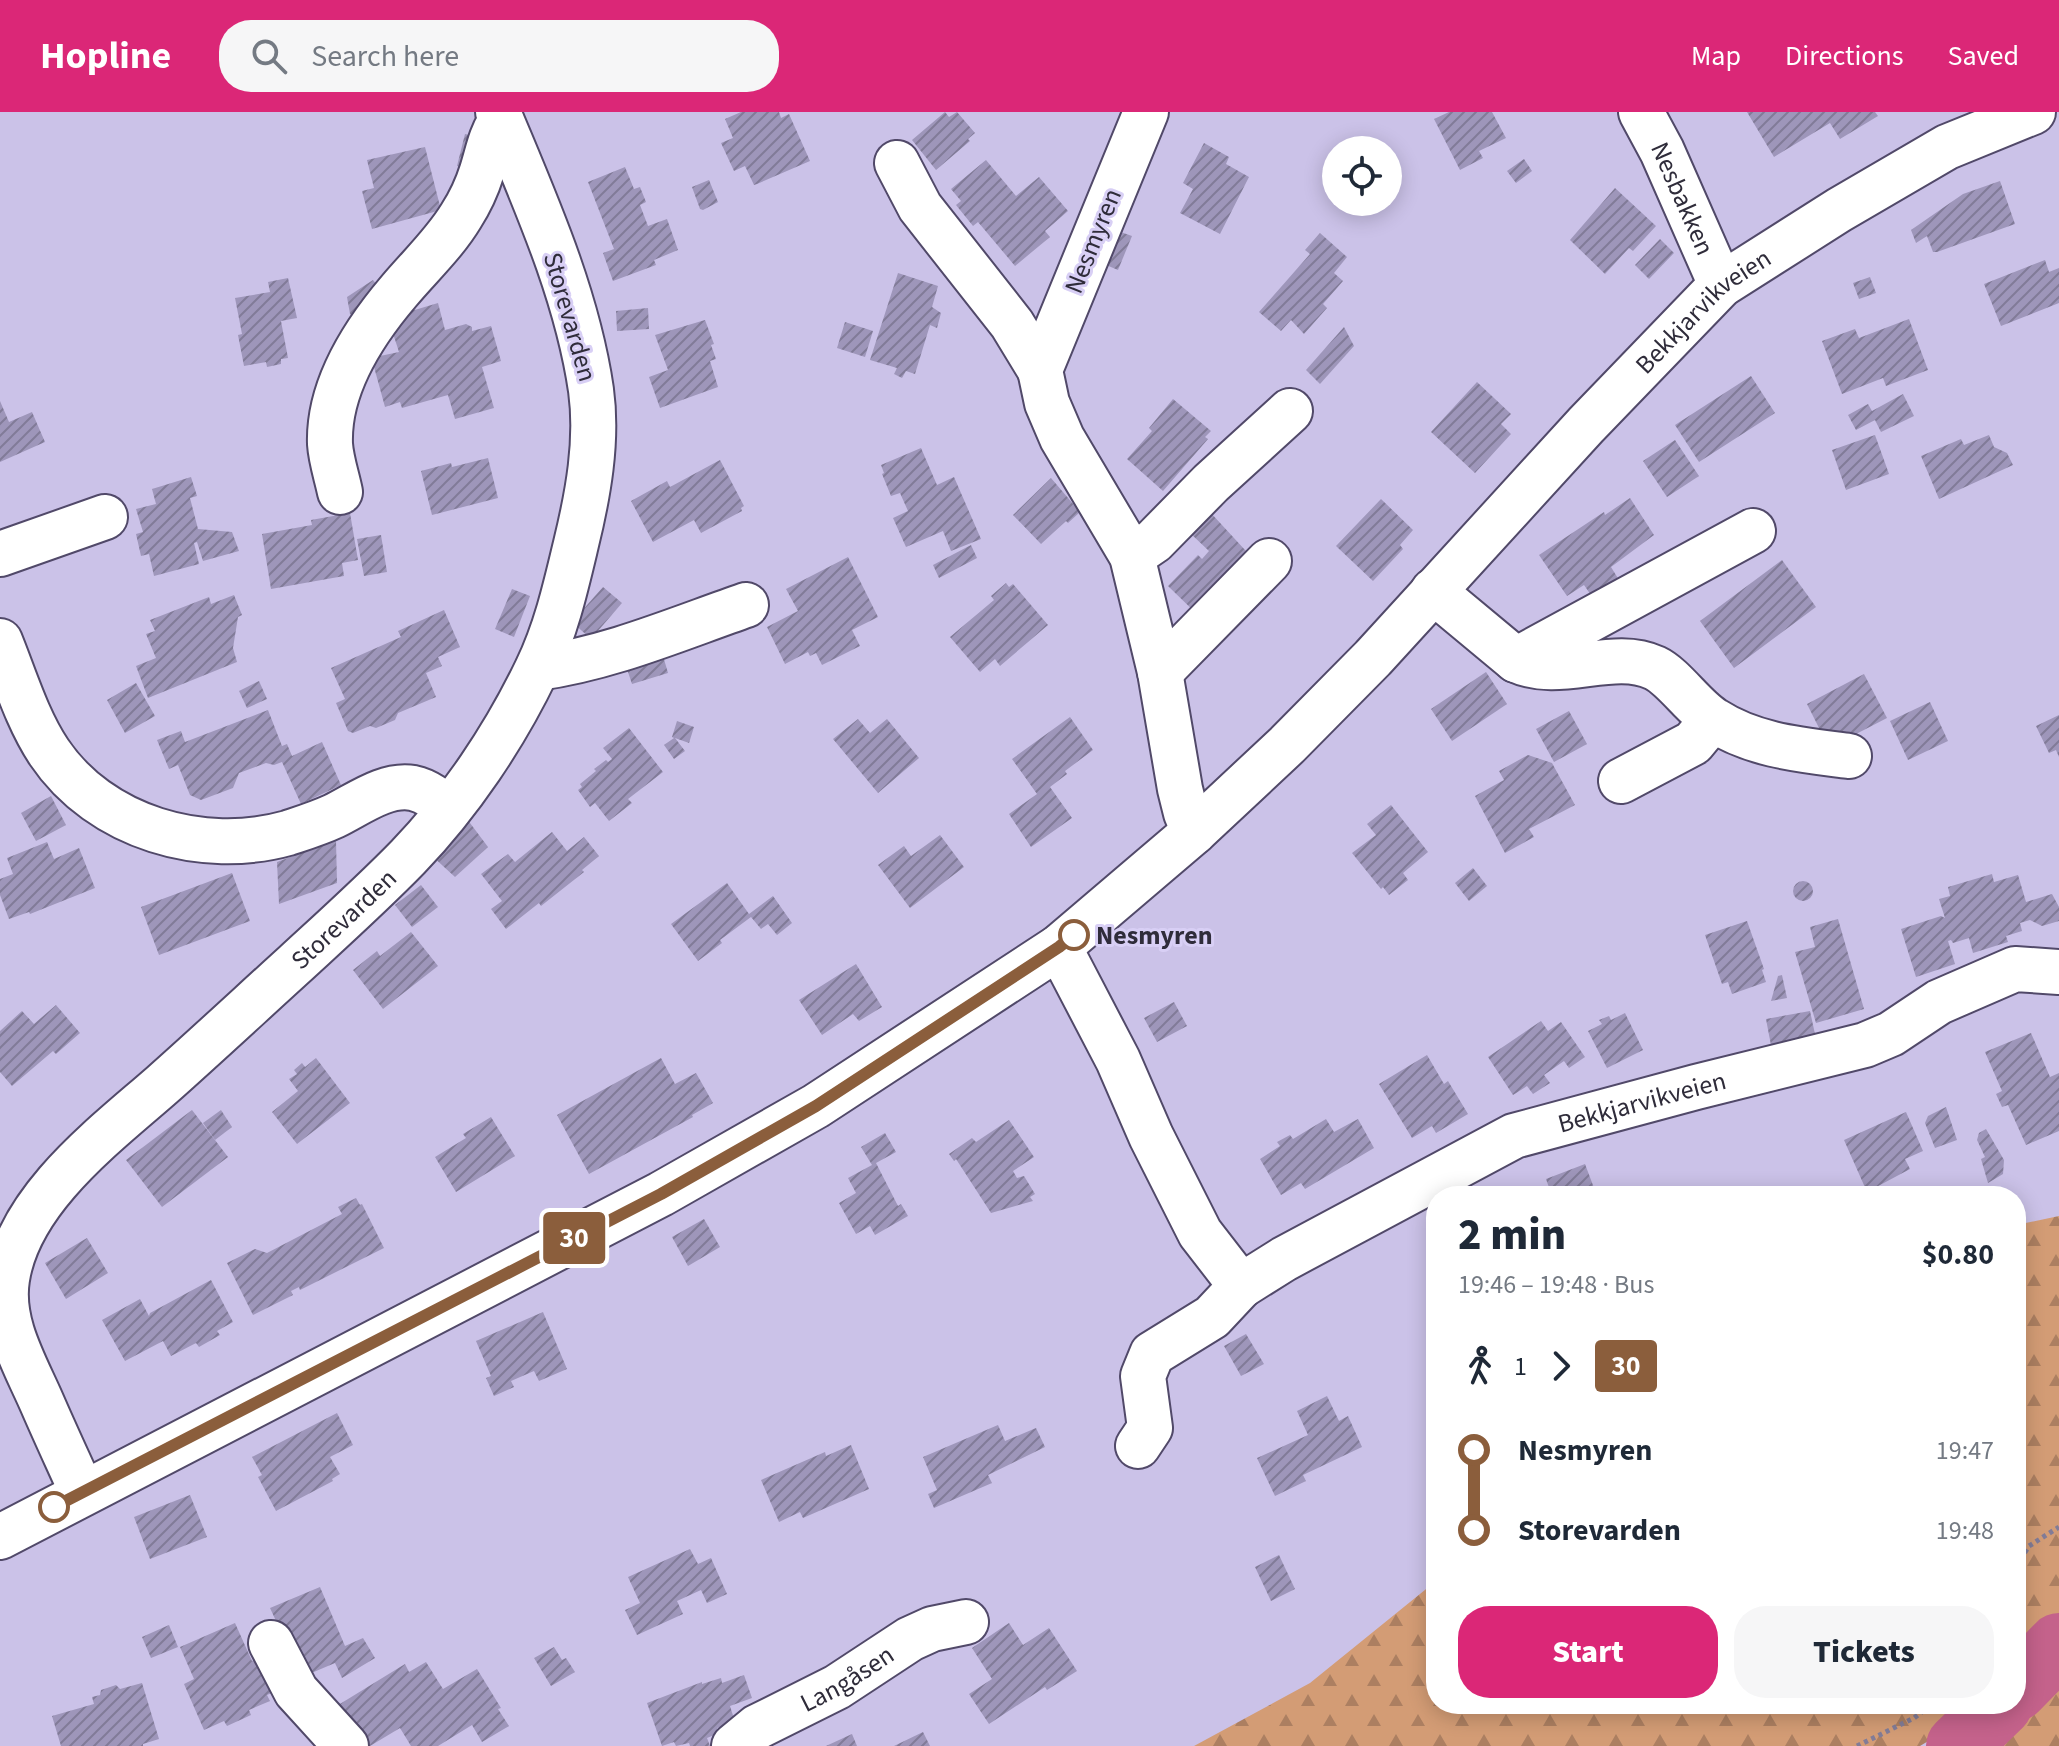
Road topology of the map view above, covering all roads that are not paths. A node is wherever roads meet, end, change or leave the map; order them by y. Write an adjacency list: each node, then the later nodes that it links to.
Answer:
1 (1146, 112): 7 (street, Nesmyren)
2 (1641, 112): 6 (street, Nesbakken)
3 (2033, 112): 6 (street, Bekkjarvikveien)
4 (499, 116): 9 (street); 19 (street, Storevarden)
5 (897, 163): 7 (street)
6 (1721, 285): 15 (street, Bekkjarvikveien)
7 (1040, 370): 13 (street)
8 (1290, 411): 13 (street)
9 (340, 492)
10 (105, 517): 12 (street)
11 (1753, 531): 18 (street)
12 (0, 554)
13 (1132, 556): 20 (street)
14 (1269, 561): 20 (street)
15 (1433, 591): 18 (street); 25 (street, Bekkjarvikveien)
16 (746, 605): 19 (street)
17 (0, 641): 24 (street)
18 (1516, 660): 21 (street)
19 (538, 668): 24 (street, Storevarden)
20 (1160, 672): 25 (street)
21 (1712, 720): 22 (street); 23 (street)
22 (1849, 756)
23 (1621, 781)
24 (449, 809): 30 (street, Storevarden)
25 (1194, 832): 26 (street, Bekkjarvikveien)
26 (1059, 947): 28 (street); 30 (street, Bekkjarvikveien)
27 (2059, 972): 28 (street, Bekkjarvikveien)
28 (1241, 1286): 29 (street, Bekkjarvikveien)
29 (1138, 1446)
30 (82, 1492): 31 (street, Bekkjarvikveien)
31 (0, 1537)
32 (966, 1622): 35 (street, Langåsen)
33 (271, 1643): 34 (street)
34 (346, 1746)
35 (734, 1746)

